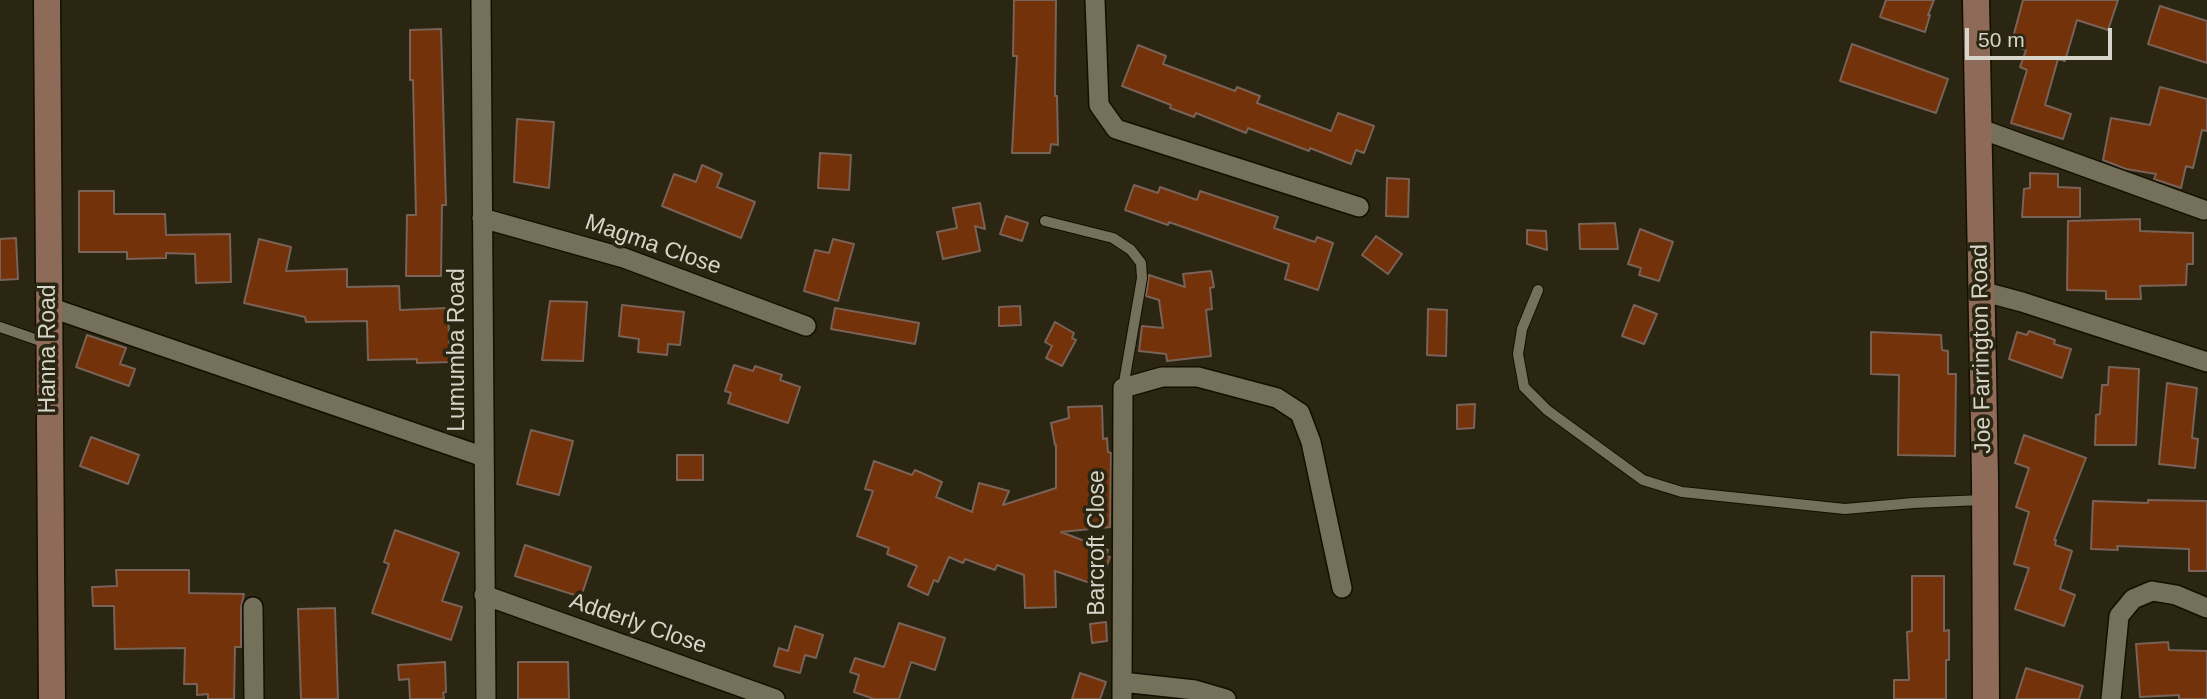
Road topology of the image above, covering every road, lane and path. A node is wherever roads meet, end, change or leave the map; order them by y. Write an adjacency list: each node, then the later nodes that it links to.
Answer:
1 (47, 0): 12 (main road, Hanna Road)
2 (481, 0): 8 (street, Lumumba Road)
3 (1095, 0): 6 (street)
4 (1976, 0): 5 (main road, Joe Farrington Road)
5 (1978, 128): 7 (street); 11 (main road, Joe Farrington Road)
6 (1359, 207)
7 (2204, 210)
8 (482, 218): 13 (street, Magma Close); 18 (street, Lumumba Road)
9 (1045, 221): 17 (lane)
10 (1538, 290): 19 (lane)
11 (1981, 291): 16 (street); 19 (main road, Joe Farrington Road)
12 (49, 307): 15 (main road, Hanna Road); 18 (street)
13 (806, 326)
14 (0, 327): 15 (lane)
15 (49, 344): 26 (main road, Hanna Road)
16 (2207, 362)
17 (1123, 388): 20 (street); 24 (street, Barcroft Close)
18 (484, 457): 21 (street, Lumumba Road)
19 (1984, 500): 31 (main road, Joe Farrington Road)
20 (1342, 588)
21 (484, 595): 25 (street, Adderly Close); 28 (street, Lumumba Road)
22 (253, 607): 27 (street)
23 (2207, 608): 32 (street)
24 (1122, 690): 30 (street)
25 (746, 694): 29 (street, Adderly Close)
26 (52, 699)
27 (254, 699)
28 (486, 699)
29 (775, 699)
30 (1226, 699)
31 (1986, 699)
32 (2111, 699)

